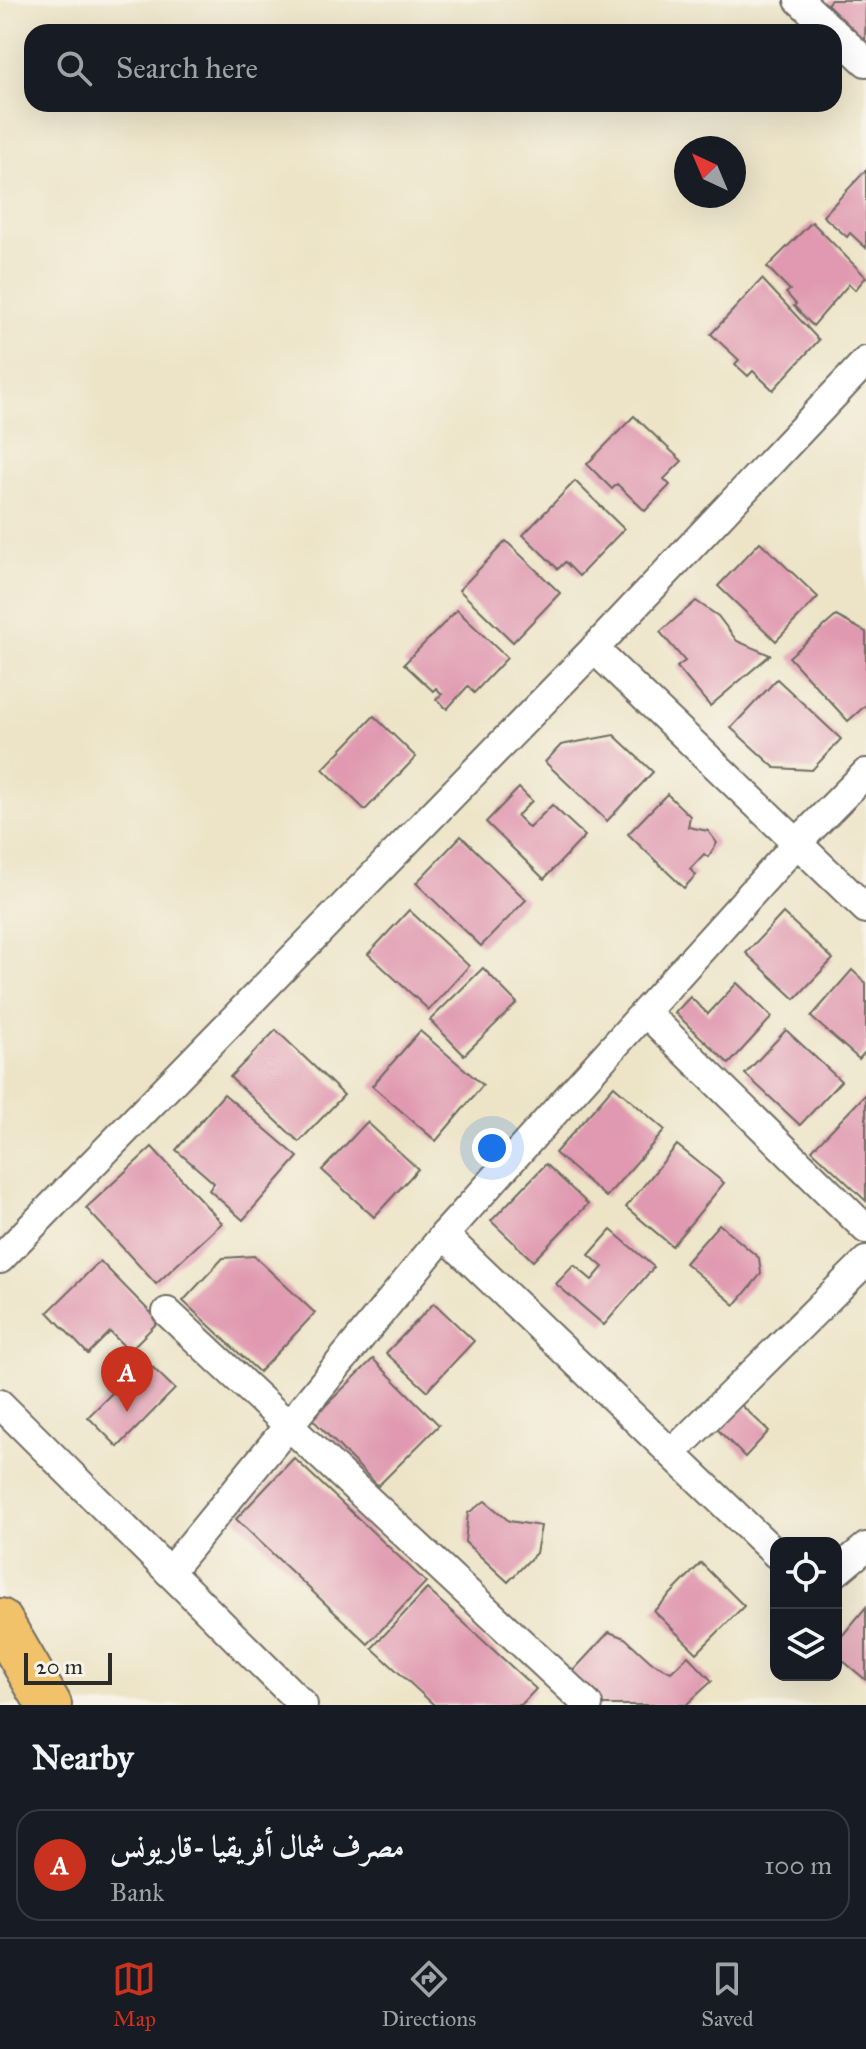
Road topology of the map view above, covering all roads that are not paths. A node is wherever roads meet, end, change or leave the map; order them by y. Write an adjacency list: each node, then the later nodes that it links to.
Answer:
1 (799, 0): 2 (street)
2 (825, 24)
3 (842, 40): 4 (street)
4 (866, 62)
5 (866, 361): 6 (street)
6 (594, 649): 8 (street); 13 (street)
7 (866, 773): 8 (street)
8 (797, 843): 9 (street); 10 (street)
9 (866, 909)
10 (645, 1012): 11 (street); 12 (street)
11 (866, 1229)
12 (444, 1235): 17 (street); 18 (street)
13 (0, 1259)
14 (866, 1261): 18 (street)
15 (167, 1312): 17 (street)
16 (0, 1404): 22 (street)
17 (287, 1427): 22 (street); 26 (street)
18 (672, 1453): 20 (street)
19 (866, 1547): 21 (street)
20 (770, 1548)
21 (842, 1567)
22 (169, 1572): 25 (street)
23 (0, 1621): 24 (highway)
24 (49, 1705)
25 (303, 1705)
26 (588, 1705)

